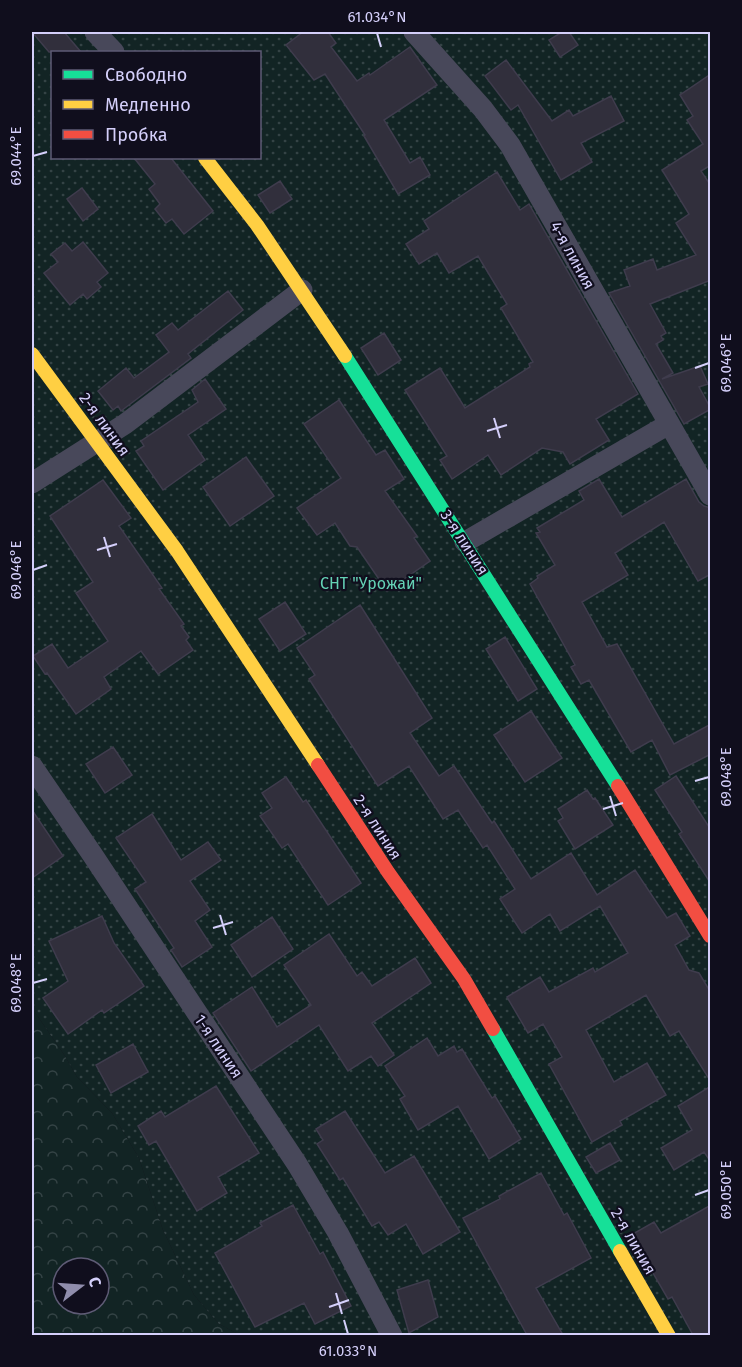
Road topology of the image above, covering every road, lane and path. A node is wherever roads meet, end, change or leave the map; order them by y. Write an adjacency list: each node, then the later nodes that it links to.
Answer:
1 (95, 32): 3 (street)
2 (414, 32): 7 (street, 4-я линия)
3 (113, 51)
4 (207, 159): 5 (street, 3-я линия)
5 (302, 290): 8 (street); 11 (street, 3-я линия)
6 (32, 354): 8 (street, 2-я линия)
7 (669, 424): 10 (street, 4-я линия); 11 (street)
8 (98, 442): 9 (street); 15 (street, 2-я линия)
9 (32, 483)
10 (711, 495)
11 (465, 542): 13 (street, 3-я линия)
12 (32, 766): 14 (street, 1-я линия)
13 (711, 936)
14 (392, 1335)
15 (669, 1335)

